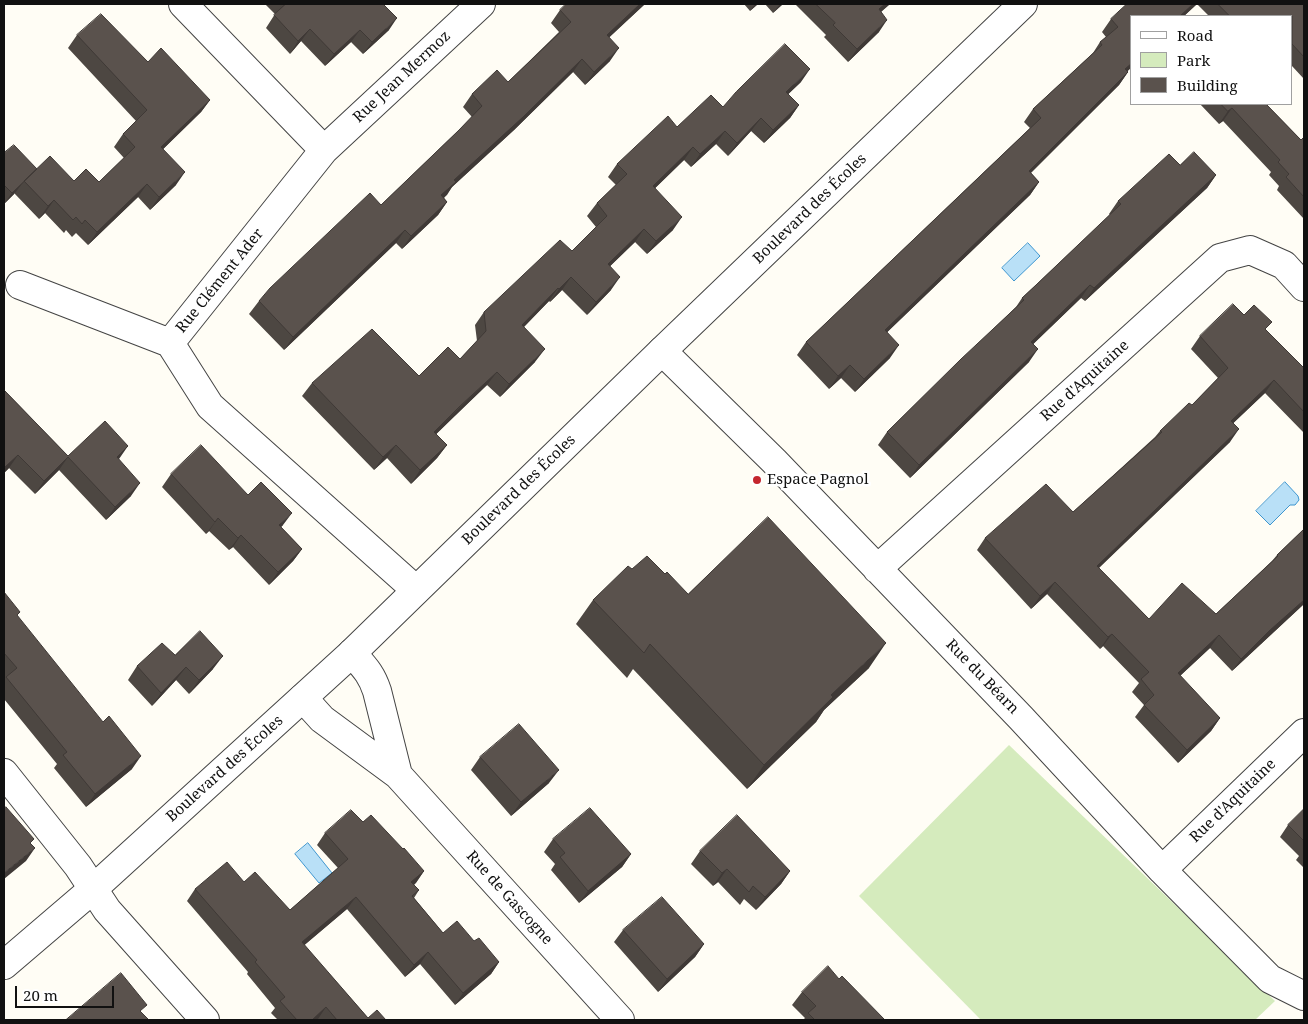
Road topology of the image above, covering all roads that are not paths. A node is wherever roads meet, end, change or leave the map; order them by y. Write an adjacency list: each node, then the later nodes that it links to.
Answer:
1 (183, 4): 4 (street)
2 (481, 4): 4 (street, Rue Jean Mermoz)
3 (1023, 4): 8 (street, Boulevard des Écoles)
4 (324, 150): 7 (street, Rue Clément Ader)
5 (20, 285): 7 (street)
6 (1304, 287): 9 (street, Rue d'Aquitaine)
7 (170, 343): 10 (street, Rue Clément Ader)
8 (662, 351): 9 (street, Rue du Béarn); 10 (street, Boulevard des Écoles)
9 (877, 569): 16 (street, Rue du Béarn)
10 (416, 590): 11 (street, Boulevard des Écoles)
11 (352, 653): 12 (street, Boulevard des Écoles); 15 (street, Rue de Gascogne)
12 (303, 698): 15 (street, Rue de Gascogne); 17 (street, Boulevard des Écoles)
13 (1304, 733): 16 (street, Rue d'Aquitaine)
14 (4, 773): 17 (street)
15 (398, 776): 21 (street, Rue de Gascogne)
16 (1162, 870): 19 (street, Rue du Béarn)
17 (93, 889): 18 (street, Boulevard des Écoles); 20 (street)
18 (4, 965)
19 (1304, 996)
20 (205, 1020)
21 (620, 1020)

